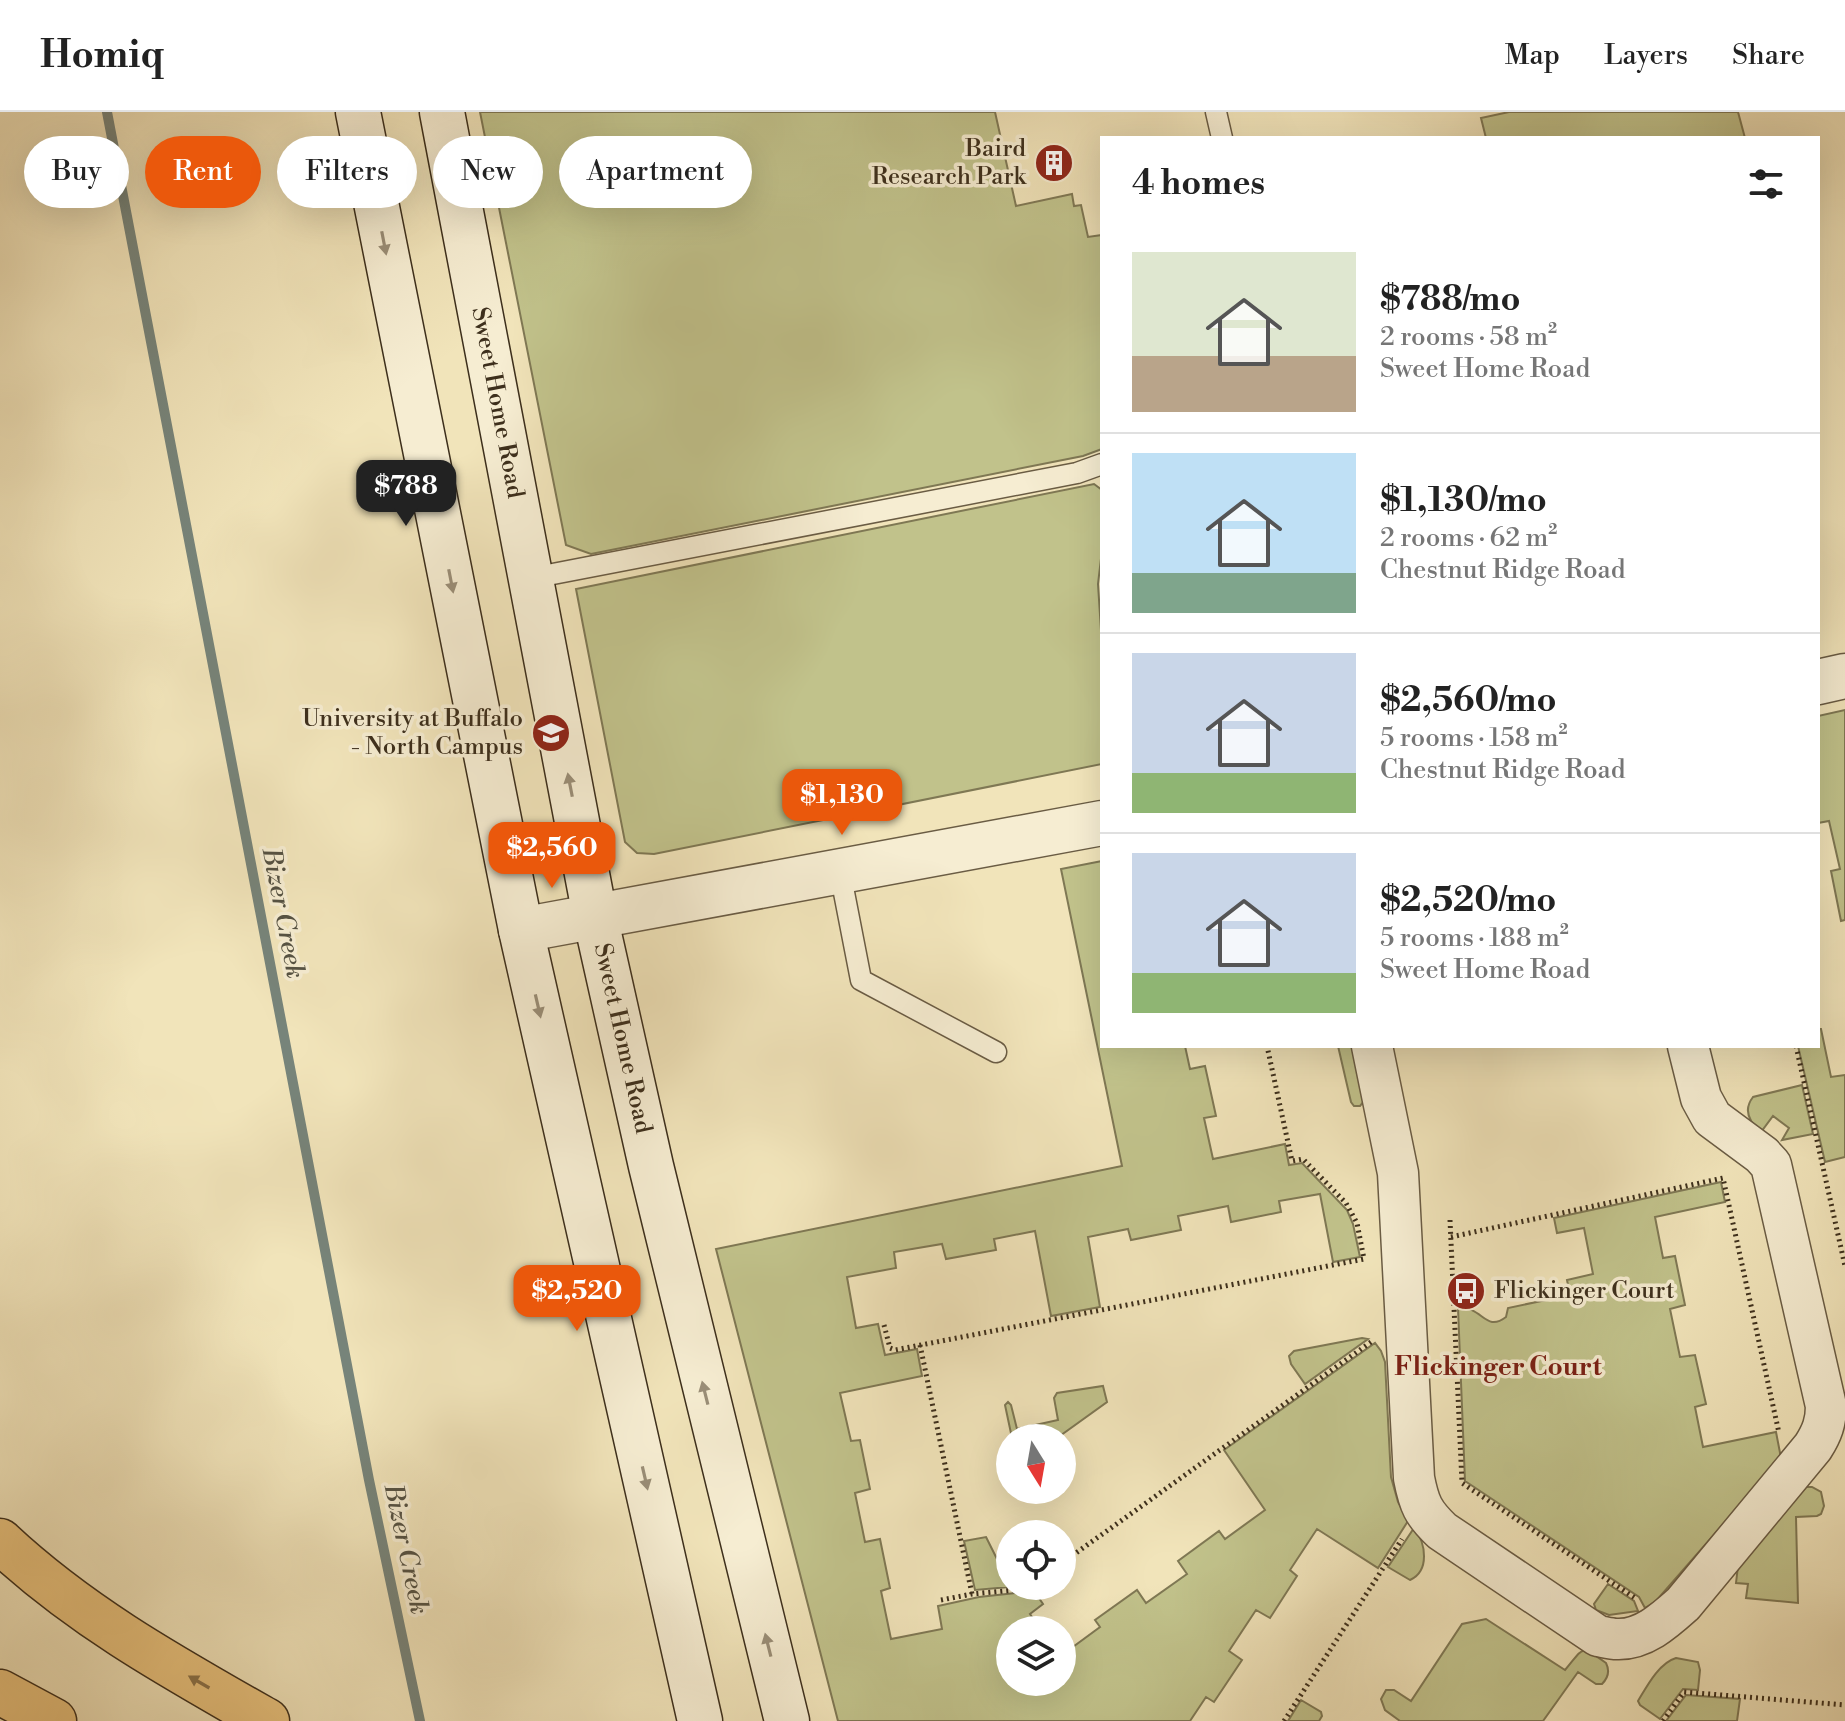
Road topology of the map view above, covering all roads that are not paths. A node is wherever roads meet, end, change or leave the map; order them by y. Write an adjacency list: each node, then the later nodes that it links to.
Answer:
1 (358, 112): 12 (main road, one-way to 12)
2 (442, 112): 6 (main road, Sweet Home Road)
3 (1216, 112): 4 (lane)
4 (1222, 136)
5 (1100, 465): 6 (lane)
6 (532, 578): 11 (main road, Sweet Home Road, one-way to 6)
7 (1845, 676): 8 (main road)
8 (1820, 682)
9 (1100, 823): 10 (main road)
10 (840, 872): 11 (main road); 15 (lane)
11 (595, 916): 12 (main road); 21 (main road, Sweet Home Road, one-way to 11)
12 (521, 930): 20 (main road, one-way to 20)
13 (1372, 1048): 14 (street)
14 (1688, 1048)
15 (996, 1052)
16 (0, 1541): 19 (highway, one-way to 16)
17 (0, 1692): 18 (highway)
18 (54, 1721)
19 (267, 1721)
20 (700, 1721)
21 (787, 1721)

